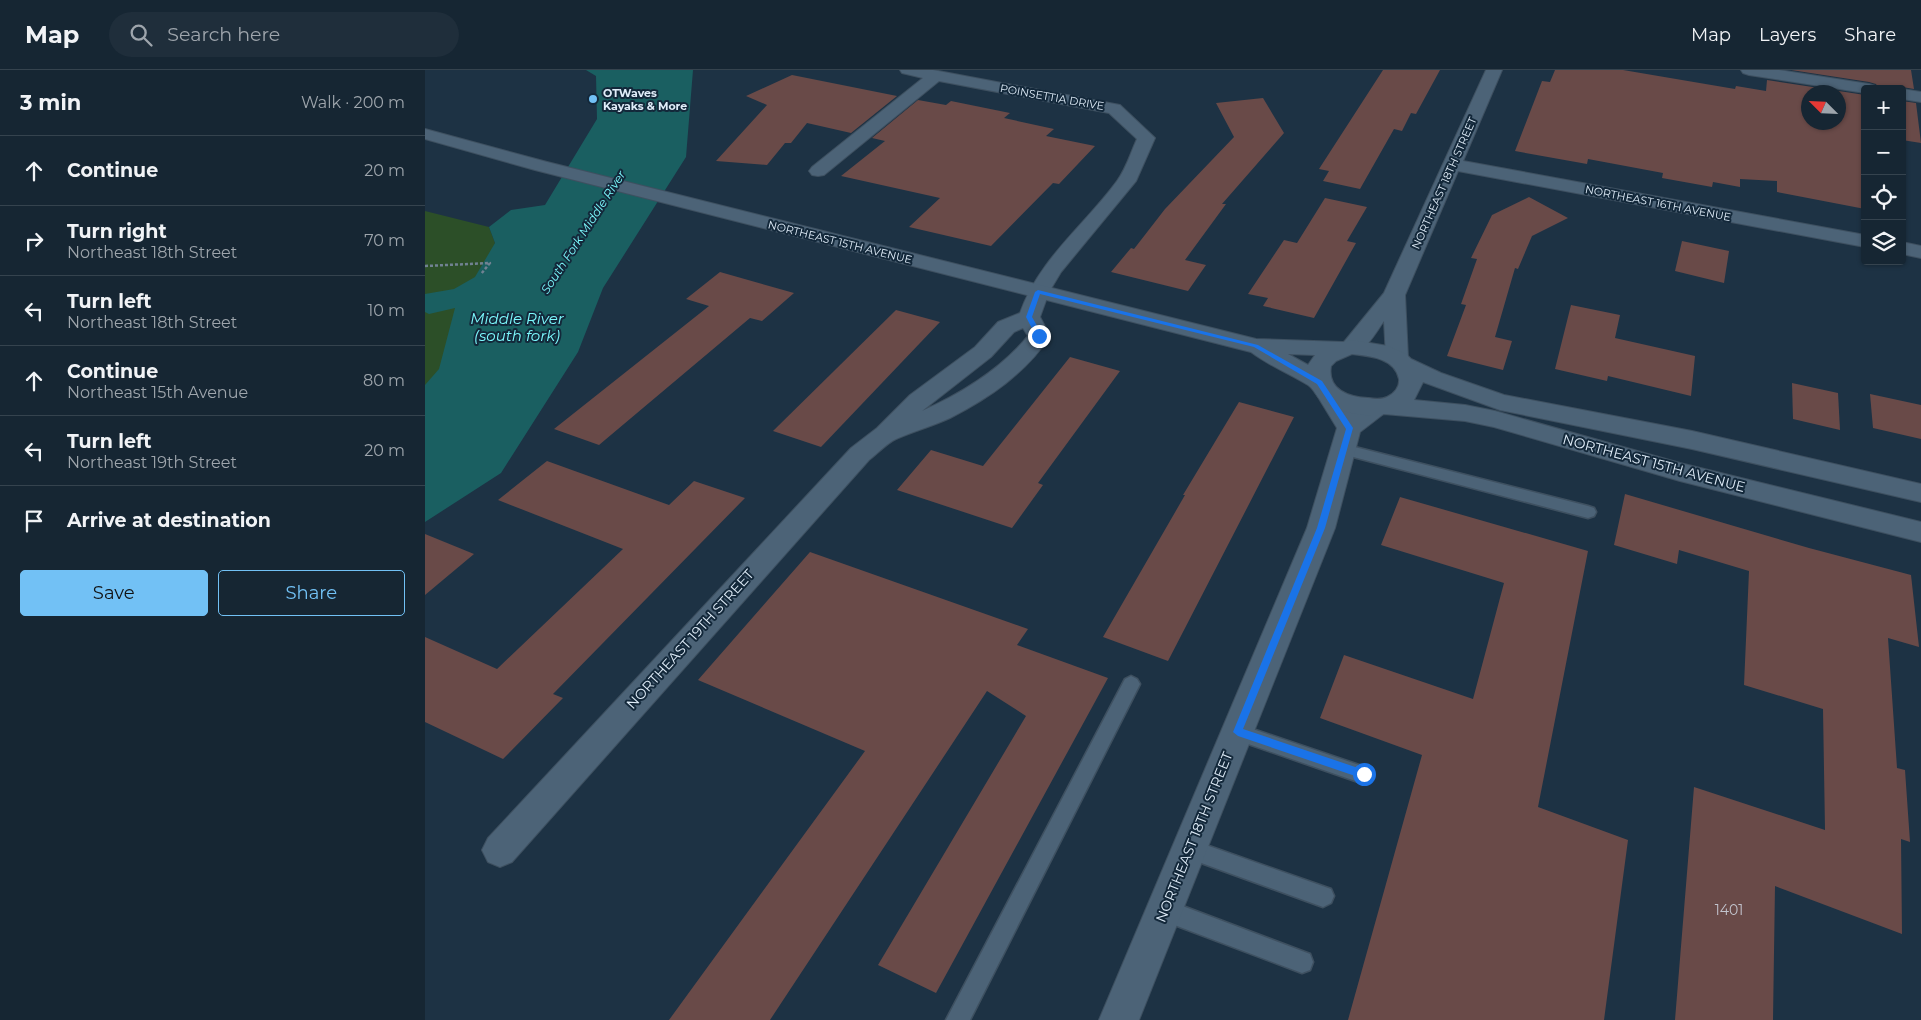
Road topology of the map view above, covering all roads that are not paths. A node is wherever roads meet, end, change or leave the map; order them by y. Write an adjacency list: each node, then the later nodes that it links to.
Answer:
1 (908, 70): 4 (street, POINSETTIA DRIVE)
2 (1494, 70): 9 (street, NORTHEAST 18TH STREET)
3 (1749, 70): 5 (street)
4 (935, 76): 10 (street); 14 (street, POINSETTIA DRIVE)
5 (1861, 88)
6 (1906, 95): 7 (street)
7 (1921, 97)
8 (425, 134): 14 (street, NORTHEAST 15TH AVENUE)
9 (1452, 164): 11 (street, NORTHEAST 16TH AVENUE); 15 (street, NORTHEAST 18TH STREET)
10 (818, 171)
11 (1861, 240)
12 (1906, 249): 13 (street)
13 (1921, 252)
14 (1038, 292): 16 (street, NORTHEAST 15TH AVENUE); 29 (street, NORTHEAST 19TH STREET)
15 (1394, 295): 17 (street, NORTHEAST 18TH STREET); 18 (street, NORTHEAST 18TH STREET)
16 (1256, 346): 17 (street, NORTHEAST 15TH AVENUE); 19 (street, NORTHEAST 15TH AVENUE)
17 (1347, 348): 18 (street); 19 (street)
18 (1401, 361): 20 (street); 22 (street, NORTHEAST 15TH AVENUE)
19 (1323, 387): 20 (street); 21 (street)
20 (1381, 406): 21 (street); 24 (street, NORTHEAST 15TH AVENUE)
21 (1346, 439): 23 (lane); 26 (street, NORTHEAST 18TH STREET)
22 (1921, 493)
23 (1588, 512)
24 (1921, 532)
25 (1131, 684): 33 (lane)
26 (1238, 732): 27 (lane); 28 (street, NORTHEAST 18TH STREET)
27 (1364, 774)
28 (1189, 849): 30 (lane); 31 (street, NORTHEAST 18TH STREET)
29 (500, 850)
30 (1323, 896)
31 (1165, 910): 32 (lane); 34 (street, NORTHEAST 18TH STREET)
32 (1303, 962)
33 (958, 1020)
34 (1119, 1020)

